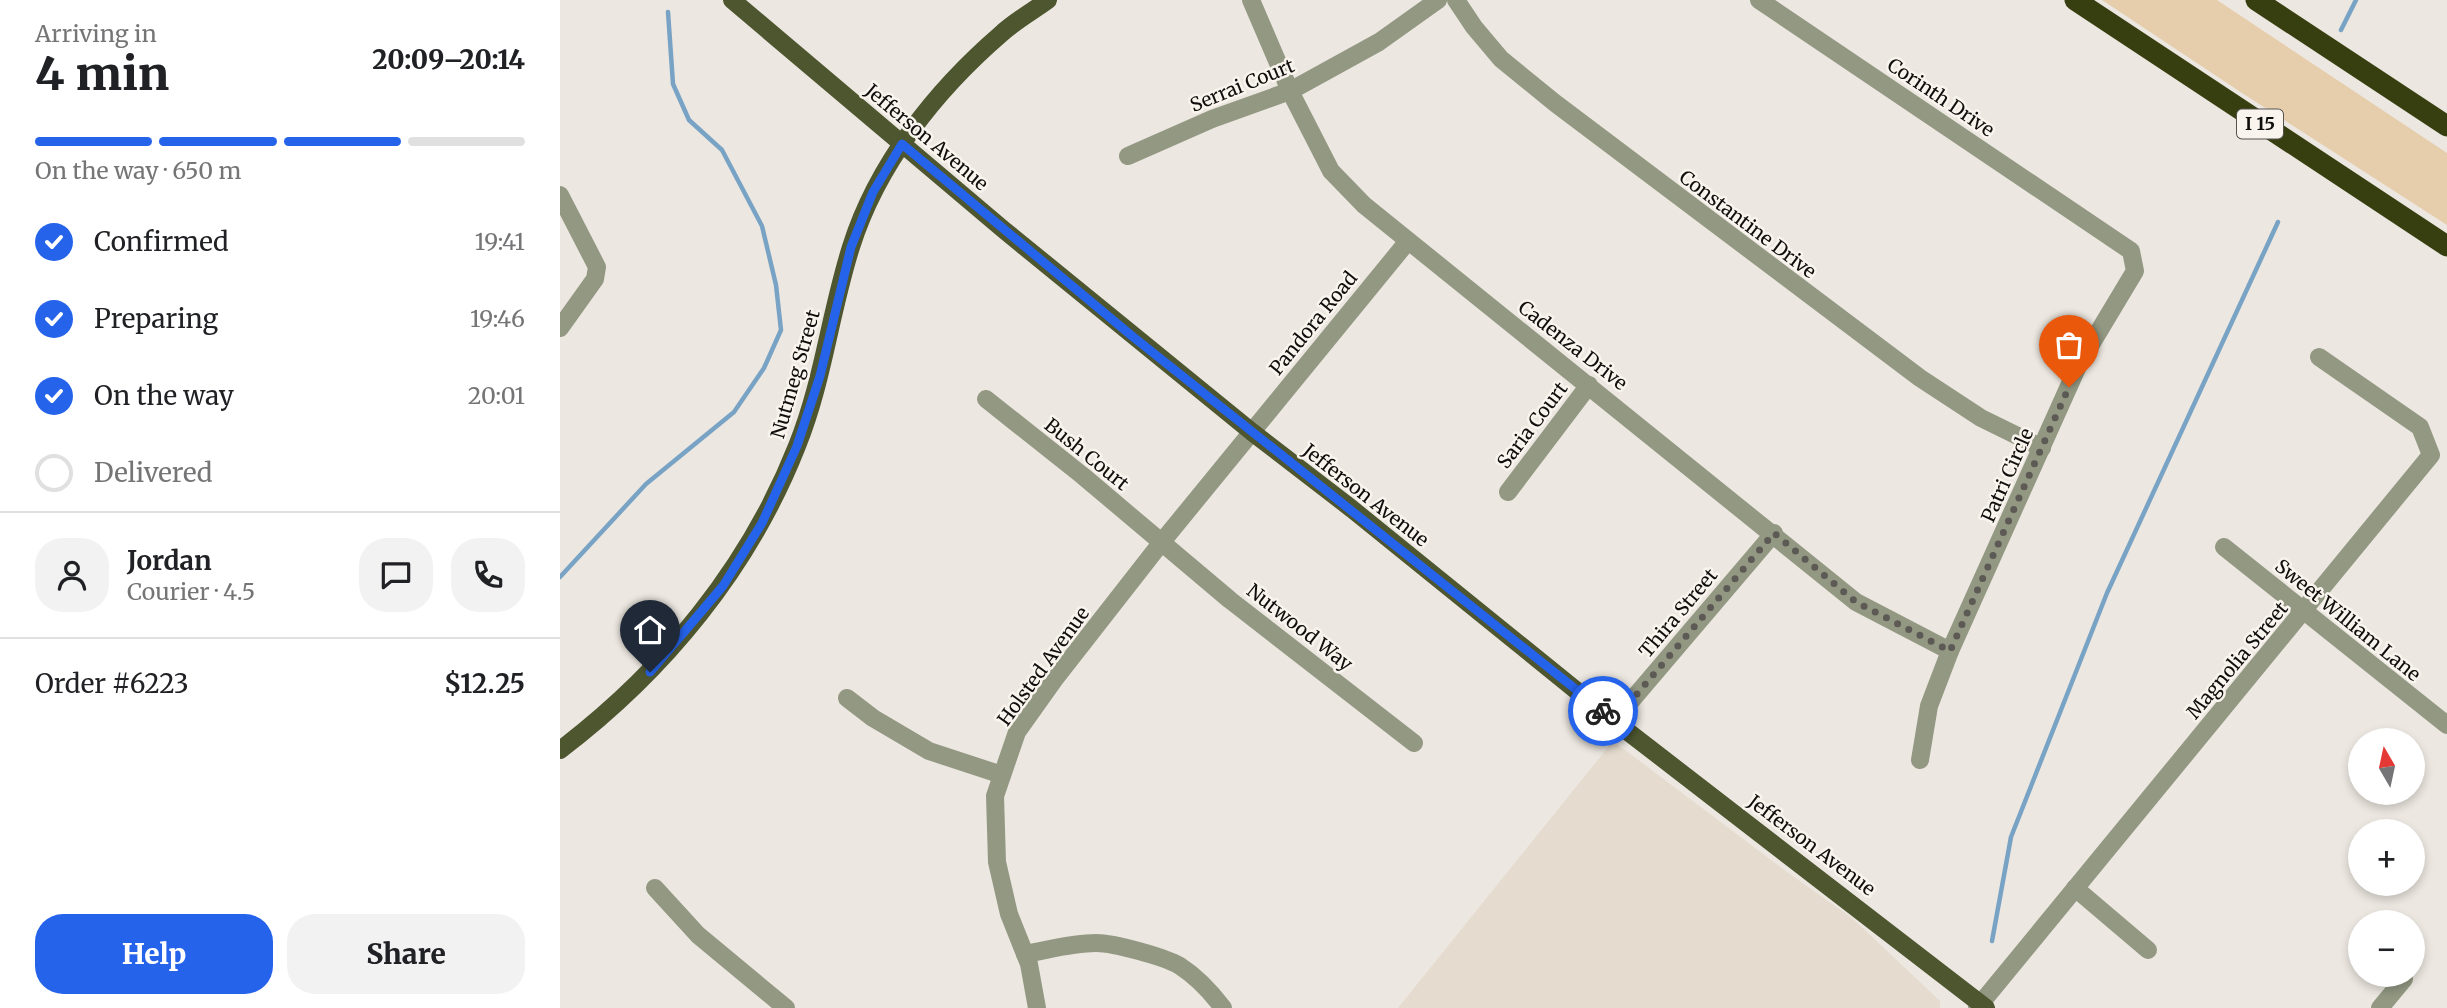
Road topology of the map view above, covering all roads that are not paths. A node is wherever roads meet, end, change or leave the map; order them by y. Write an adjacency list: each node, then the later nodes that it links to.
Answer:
1 (732, 0): 11 (main road, Jefferson Avenue)
2 (1048, 0): 11 (main road, Nutmeg Street)
3 (1251, 0): 9 (street, Cadenza Drive)
4 (1438, 0): 9 (street, Serrai Court)
5 (1456, 0): 22 (street, Constantine Drive)
6 (1759, 0): 14 (street, Corinth Drive)
7 (2075, 0): 16 (highway, I 15)
8 (2256, 0): 10 (highway)
9 (1290, 91): 12 (street, Serrai Court); 15 (street, Cadenza Drive)
10 (2447, 126)
11 (902, 144): 21 (main road, Jefferson Avenue); 33 (main road, Nutmeg Street)
12 (1128, 156)
13 (560, 195): 17 (street)
14 (2100, 229): 22 (street, Patri Circle)
15 (1408, 241): 19 (street, Cadenza Drive); 21 (street, Pandora Road)
16 (2447, 246)
17 (560, 328)
18 (2319, 357): 27 (street, Magnolia Street)
19 (1589, 385): 23 (street, Saria Court); 24 (street, Cadenza Drive)
20 (986, 398): 25 (street, Bush Court)
21 (1252, 432): 25 (street, Holsted Avenue); 30 (main road, Jefferson Avenue)
22 (2042, 449): 28 (street, Patri Circle)
23 (1508, 492)
24 (1774, 533): 28 (street, Cadenza Drive); 30 (street, Thira Street)
25 (1161, 543): 32 (street, Nutwood Way); 35 (street, Holsted Avenue)
26 (2224, 547): 27 (street, Sweet William Lane)
27 (2304, 612): 31 (street, Sweet William Lane); 37 (street, Magnolia Street)
28 (1950, 651): 34 (street, Patri Circle)
29 (847, 698): 35 (street)
30 (1614, 721): 41 (main road, Jefferson Avenue)
31 (2447, 725)
32 (1415, 743)
33 (560, 750)
34 (1920, 760)
35 (1002, 775): 39 (street, Holsted Avenue)
36 (655, 888): 42 (street)
37 (2075, 888): 38 (street); 41 (street, Magnolia Street)
38 (2148, 950)
39 (1025, 954): 43 (street, Holsted Avenue); 44 (street)
40 (2397, 987): 45 (street)
41 (1981, 1006)
42 (786, 1008)
43 (1037, 1008)
44 (1223, 1008)
45 (2379, 1008)

